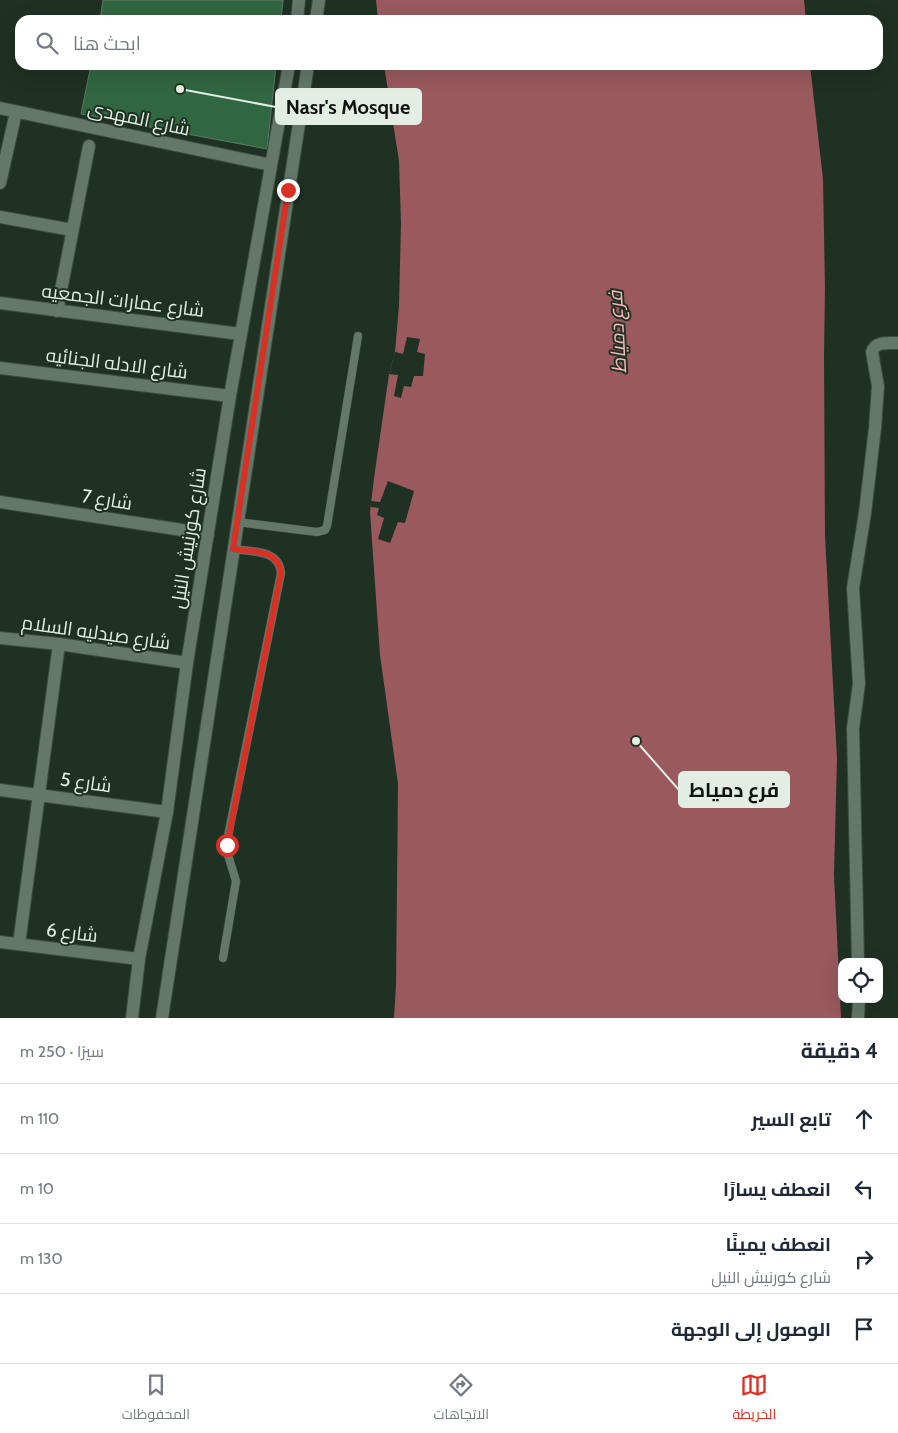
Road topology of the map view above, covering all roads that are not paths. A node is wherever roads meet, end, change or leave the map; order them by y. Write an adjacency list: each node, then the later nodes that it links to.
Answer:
1 (299, 0): 3 (street)
2 (319, 0): 4 (street)
3 (298, 15)
4 (317, 15)
5 (288, 70): 10 (street, شارع كورنيش النيل)
6 (307, 70): 22 (street)
7 (0, 108): 8 (street, شارع المهدى)
8 (16, 112): 10 (street, شارع المهدى); 11 (street)
9 (89, 146): 13 (street)
10 (271, 165): 16 (street, شارع كورنيش النيل)
11 (0, 183)
12 (0, 217): 13 (street)
13 (72, 230): 15 (street)
14 (0, 303): 15 (street, شارع عمارات الجمعيه)
15 (57, 311): 16 (street, شارع عمارات الجمعيه)
16 (240, 334): 20 (street, شارع كورنيش النيل)
17 (358, 336): 22 (lane)
18 (898, 343): 34 (street)
19 (0, 368): 20 (street, شارع الادله الجنائيه)
20 (230, 396): 23 (street, شارع كورنيش النيل)
21 (0, 502): 23 (street, شارع 7)
22 (237, 522): 24 (street)
23 (208, 534): 27 (street, شارع كورنيش النيل)
24 (233, 549): 33 (lane); 38 (street)
25 (0, 638): 26 (street, شارع صيدليه السلام)
26 (59, 644): 27 (street, شارع صيدليه السلام); 29 (street)
27 (187, 663): 30 (street, شارع كورنيش النيل)
28 (0, 790): 29 (street, شارع 5)
29 (39, 795): 30 (street, شارع 5); 32 (street)
30 (167, 812): 35 (street, شارع كورنيش النيل)
31 (0, 942): 32 (street, شارع 6)
32 (19, 944): 35 (street, شارع 6)
33 (223, 958)
34 (858, 958)
35 (139, 959): 37 (street, شارع كورنيش النيل)
36 (858, 1003): 39 (street)
37 (132, 1018)
38 (162, 1018)
39 (858, 1018)

